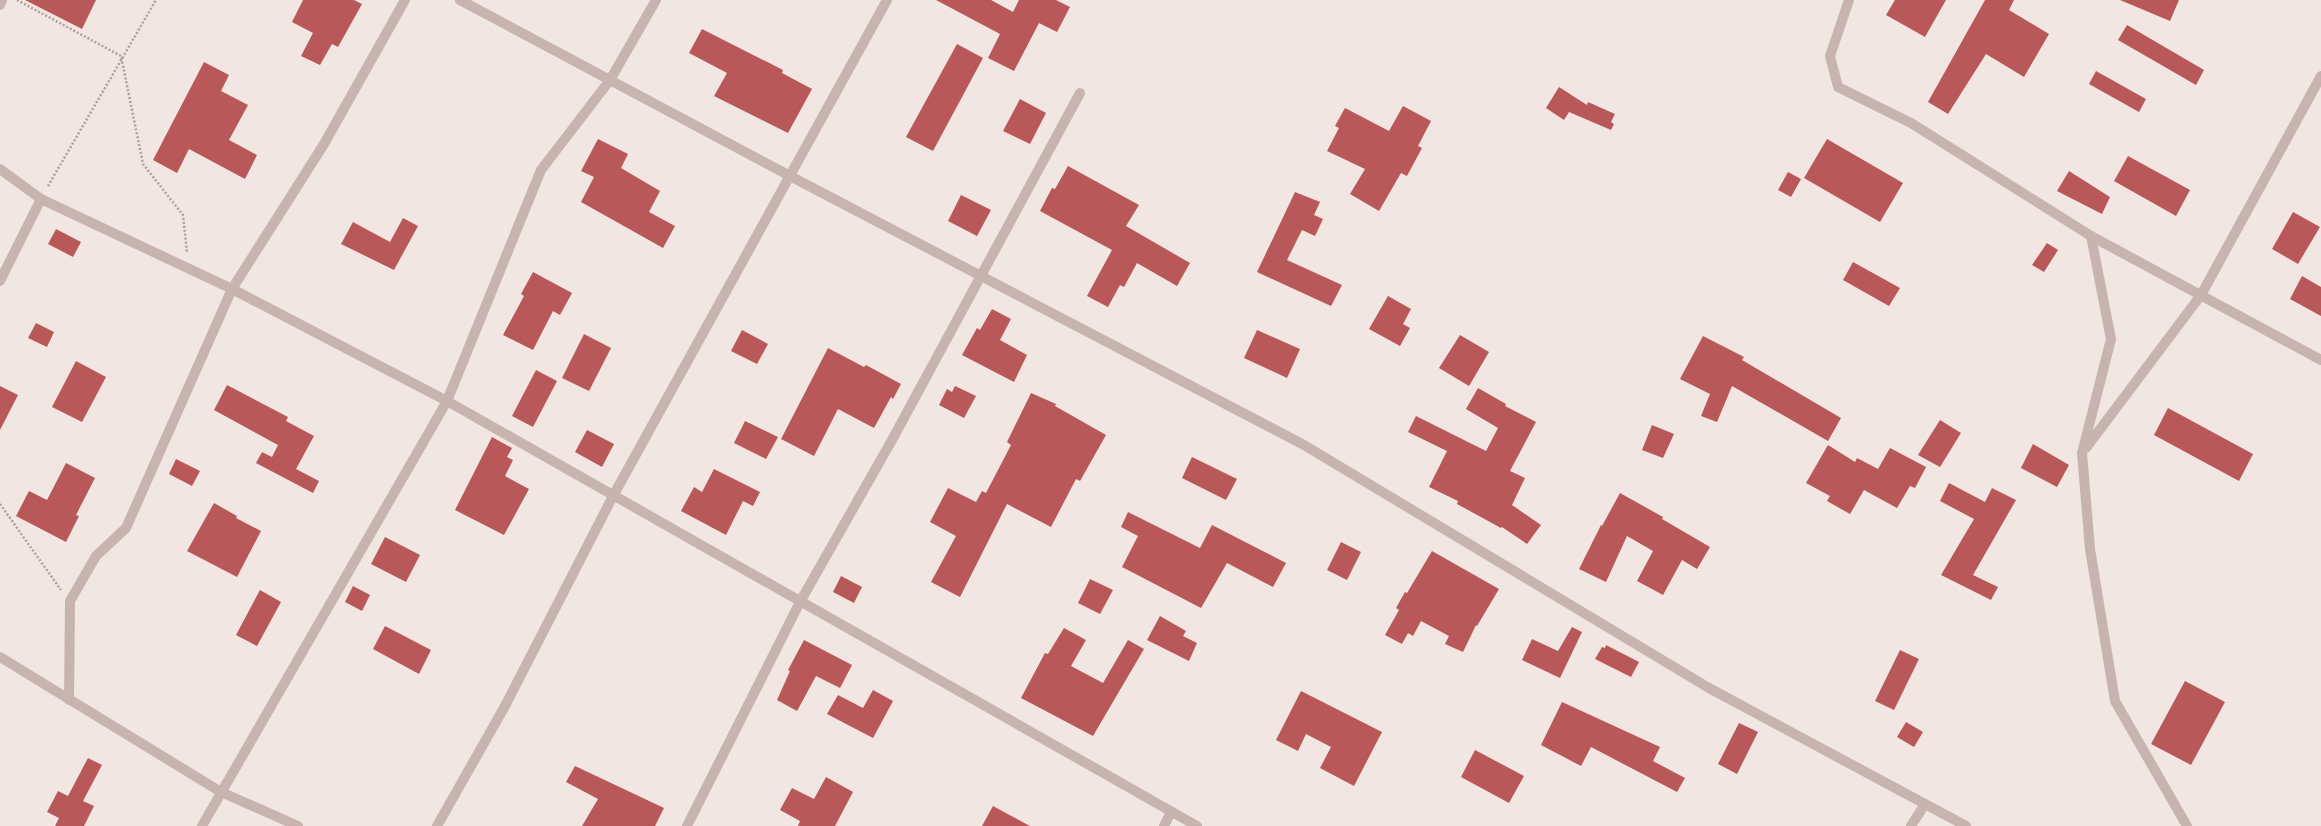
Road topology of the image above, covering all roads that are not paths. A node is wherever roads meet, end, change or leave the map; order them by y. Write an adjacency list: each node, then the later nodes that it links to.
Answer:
1 (2, 0): 7 (street)
2 (405, 0): 17 (street)
3 (460, 0): 9 (street)
4 (656, 0): 9 (street)
5 (887, 0): 12 (street)
6 (1849, 0): 14 (street)
7 (0, 5)
8 (2321, 76): 18 (street)
9 (610, 80): 12 (street); 20 (street)
10 (1080, 93): 15 (street)
11 (0, 169): 13 (street)
12 (790, 176): 15 (street); 22 (street)
13 (41, 199): 16 (street); 17 (street)
14 (2091, 236): 18 (street); 21 (street)
15 (979, 276): 23 (street); 27 (street)
16 (0, 281)
17 (232, 289): 20 (street); 25 (street)
18 (2201, 295): 19 (street); 21 (street)
19 (2321, 360)
20 (447, 401): 22 (street); 26 (street)
21 (2082, 453): 37 (street)
22 (613, 496): 23 (street); 31 (street)
23 (800, 602): 28 (street); 32 (street)
24 (0, 657): 25 (street)
25 (69, 700): 26 (street)
26 (221, 792): 29 (street); 30 (street)
27 (1925, 804): 35 (street); 36 (street)
28 (1171, 812): 33 (street); 34 (street)
29 (202, 826)
30 (298, 826)
31 (437, 826)
32 (687, 826)
33 (1164, 826)
34 (1197, 826)
35 (1911, 826)
36 (1966, 826)
37 (2187, 826)

